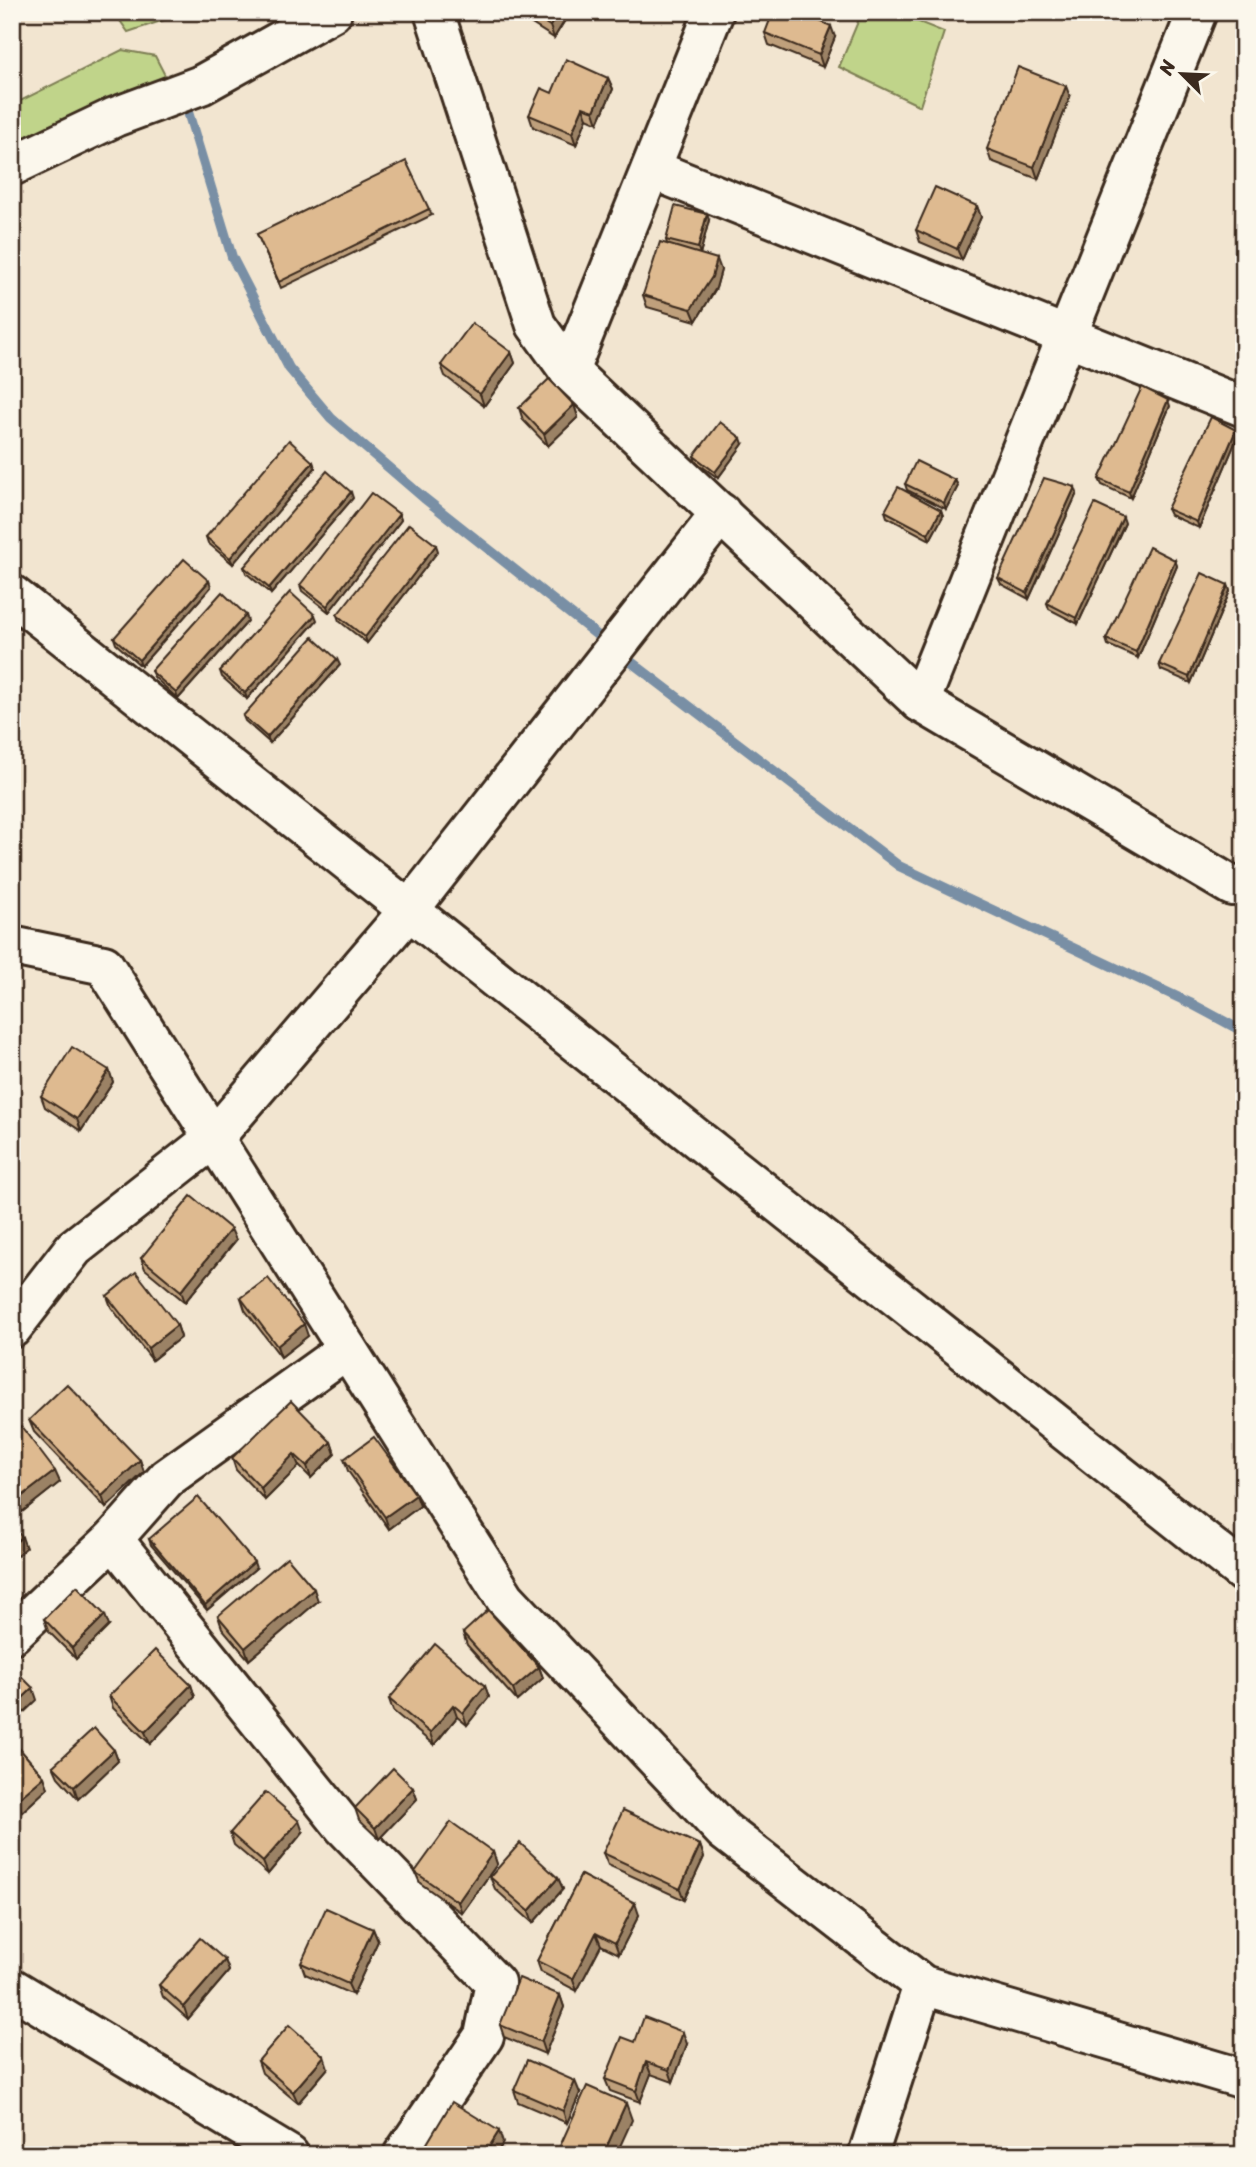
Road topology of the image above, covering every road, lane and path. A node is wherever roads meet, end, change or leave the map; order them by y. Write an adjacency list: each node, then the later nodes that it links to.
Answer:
1 (332, 12): 5 (street)
2 (434, 12): 8 (street)
3 (714, 12): 6 (street)
4 (1197, 12): 7 (street)
5 (12, 166)
6 (651, 169): 7 (street); 8 (street)
7 (1067, 336): 9 (street); 12 (street)
8 (569, 371): 10 (street)
9 (1244, 407)
10 (721, 513): 12 (street); 14 (street)
11 (12, 595): 14 (street)
12 (920, 702): 13 (street)
13 (1232, 886)
14 (409, 910): 16 (street); 20 (street)
15 (12, 946): 16 (street)
16 (214, 1139): 17 (street); 18 (street)
17 (12, 1328)
18 (347, 1349): 19 (street); 22 (street)
19 (113, 1539): 21 (street); 26 (street)
20 (1244, 1573)
21 (12, 1634)
22 (923, 1984): 24 (street); 27 (street)
23 (12, 1988): 25 (street)
24 (1244, 2079)
25 (289, 2155)
26 (403, 2155)
27 (868, 2155)

